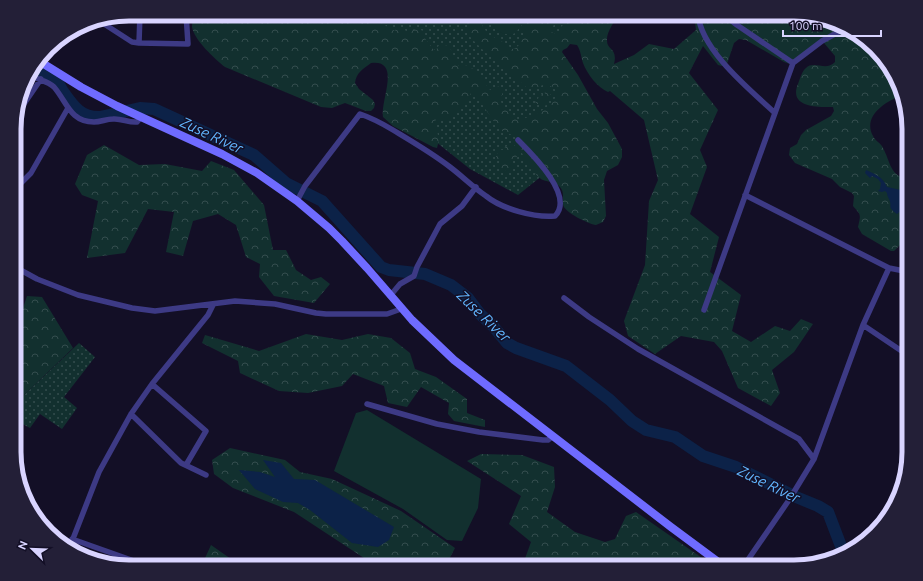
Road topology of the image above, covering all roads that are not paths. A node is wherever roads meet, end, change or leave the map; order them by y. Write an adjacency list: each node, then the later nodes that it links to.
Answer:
1 (140, 21): 7 (street)
2 (186, 21): 7 (street)
3 (699, 21): 14 (street)
4 (732, 21): 8 (street)
5 (105, 24): 7 (street)
6 (840, 31): 8 (street)
7 (139, 44)
8 (793, 63): 14 (street)
9 (43, 64): 15 (street)
10 (34, 77): 11 (street)
11 (41, 80): 12 (street); 13 (street)
12 (24, 104)
13 (68, 108): 15 (street); 17 (street)
14 (775, 113): 19 (street)
15 (139, 116): 20 (street)
16 (518, 140): 18 (street)
17 (21, 183)
18 (476, 187): 20 (street); 24 (street)
19 (745, 195): 21 (street); 28 (street)
20 (298, 198): 24 (street)
21 (889, 268): 23 (street); 29 (street)
22 (21, 270): 26 (street)
23 (902, 271)
24 (390, 296): 27 (street)
25 (564, 298): 35 (street)
26 (213, 305): 27 (street); 31 (street)
27 (401, 309): 34 (street)
28 (704, 310)
29 (863, 325): 30 (street); 35 (street)
30 (902, 351)
31 (152, 384): 33 (street); 36 (street)
32 (367, 404): 34 (street)
33 (131, 414): 36 (street); 38 (street)
34 (553, 436): 41 (street)
35 (814, 459): 42 (street)
36 (186, 465): 37 (street)
37 (206, 475)
38 (72, 539): 39 (street); 40 (street)
39 (71, 543)
40 (131, 560)
41 (716, 560)
42 (748, 560)

